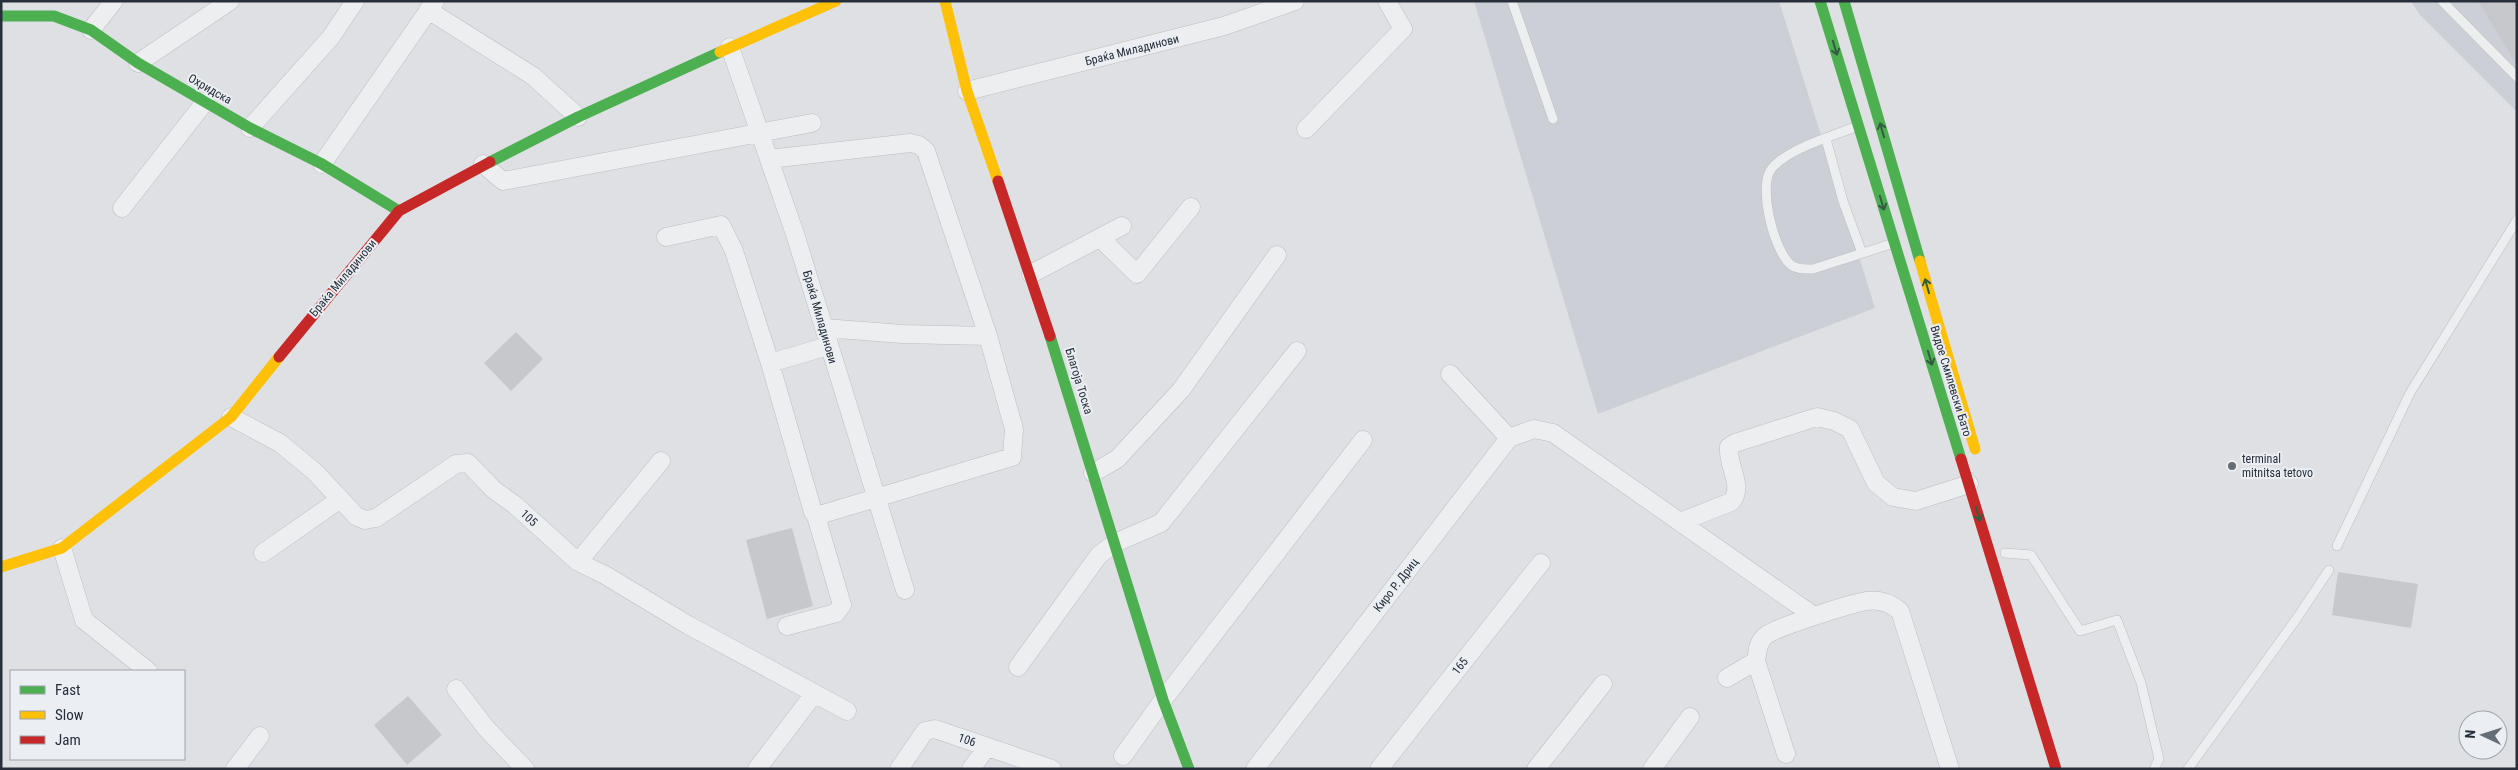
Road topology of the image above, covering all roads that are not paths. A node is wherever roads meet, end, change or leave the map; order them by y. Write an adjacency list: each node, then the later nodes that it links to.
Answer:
1 (114, 1): 14 (street)
2 (230, 1): 16 (street)
3 (355, 1): 24 (street)
4 (836, 1): 15 (street, Браќа Миладинови)
5 (945, 1): 18 (street, Благоја Тоска)
6 (1294, 1): 18 (street, Браќа Миладинови)
7 (1387, 1): 25 (street)
8 (1512, 1): 21 (lane)
9 (1820, 1): 23 (street, Видое Смилевски Бато, one-way to 23)
10 (1844, 1): 51 (street, Видое Смилевски Бато, one-way to 10)
11 (2442, 1): 17 (lane)
12 (432, 6): 20 (street); 29 (street)
13 (1, 16): 14 (street, Охридска)
14 (91, 30): 16 (street, Охридска)
15 (730, 47): 20 (street, Браќа Миладинови); 26 (street, Браќа Миладинови)
16 (138, 63): 19 (street, Охридска)
17 (2517, 77)
18 (968, 91): 41 (street, Благоја Тоска)
19 (205, 102): 24 (street, Охридска); 31 (street)
20 (578, 117): 30 (street, Браќа Миладинови)
21 (1553, 119)
22 (812, 123): 26 (street)
23 (1858, 126): 27 (lane); 38 (street, Видое Смилевски Бато, one-way to 38)
24 (250, 128): 29 (street, Охридска)
25 (1306, 129)
26 (762, 134): 28 (street, Браќа Миладинови); 30 (street)
27 (1826, 139): 39 (lane); 39 (lane)
28 (770, 160): 42 (street, Браќа Миладинови); 43 (street)
29 (322, 164): 33 (street, Охридска)
30 (483, 164): 33 (street, Браќа Миладинови)
31 (122, 208)
32 (1191, 208): 37 (street)
33 (399, 212): 48 (street, Браќа Миладинови)
34 (2517, 220): 60 (lane)
35 (1122, 226): 37 (street)
36 (666, 237): 46 (street)
37 (1100, 238): 41 (street)
38 (1894, 242): 39 (lane); 54 (street, Видое Смилевски Бато, one-way to 54)
39 (1862, 253)
40 (1277, 255): 53 (street)
41 (1031, 274): 53 (street, Благоја Тоска)
42 (824, 328): 43 (street); 44 (street, Браќа Миладинови)
43 (988, 336): 56 (street)
44 (828, 346): 46 (street); 56 (street, Браќа Миладинови)
45 (1297, 352): 59 (street)
46 (770, 363): 57 (street)
47 (1450, 374): 49 (street)
48 (231, 417): 55 (street, 105); 61 (street, Браќа Миладинови)
49 (1509, 438): 58 (street); 92 (street, Киро Р. Дриц)
50 (1363, 440): 78 (street)
51 (1977, 458)
52 (661, 461): 64 (street)
53 (1093, 473): 59 (street, Благоја Тоска)
54 (1968, 484): 58 (street); 97 (street, Видое Смилевски Бато, one-way to 97)
55 (339, 500): 62 (street); 64 (street, 105)
56 (875, 500): 57 (street); 68 (street, Браќа Миладинови)
57 (816, 516): 70 (street)
58 (1680, 522): 69 (street)
59 (1115, 543): 72 (street); 78 (street, Благоја Тоска)
60 (2337, 546)
61 (62, 548): 66 (street, Браќа Миладинови); 73 (street)
62 (263, 553)
63 (2005, 553): 98 (lane)
64 (578, 562): 77 (street, 105)
65 (1541, 563): 93 (street, 165)
66 (1, 567)
67 (2329, 570): 99 (lane)
68 (905, 590)
69 (1814, 616): 71 (street); 96 (street)
70 (787, 626)
71 (1756, 661): 74 (street); 83 (street)
72 (1018, 667)
73 (147, 670)
74 (1727, 678)
75 (1603, 684): 94 (street)
76 (456, 689): 86 (street)
77 (814, 694): 79 (street, 105); 87 (street)
78 (1163, 700): 84 (street); 91 (street, Благоја Тоска)
79 (847, 712)
80 (1690, 717): 95 (street)
81 (260, 736): 85 (street)
82 (987, 747): 88 (street, 106); 89 (street); 90 (street, 106)
83 (1786, 754)
84 (1123, 756)
85 (235, 769)
86 (526, 769)
87 (757, 769)
88 (899, 769)
89 (971, 769)
90 (1052, 769)
91 (1189, 769)
92 (1255, 769)
93 (1379, 769)
94 (1536, 769)
95 (1652, 769)
96 (1950, 769)
97 (2056, 769)
98 (2154, 769)
99 (2188, 769)

